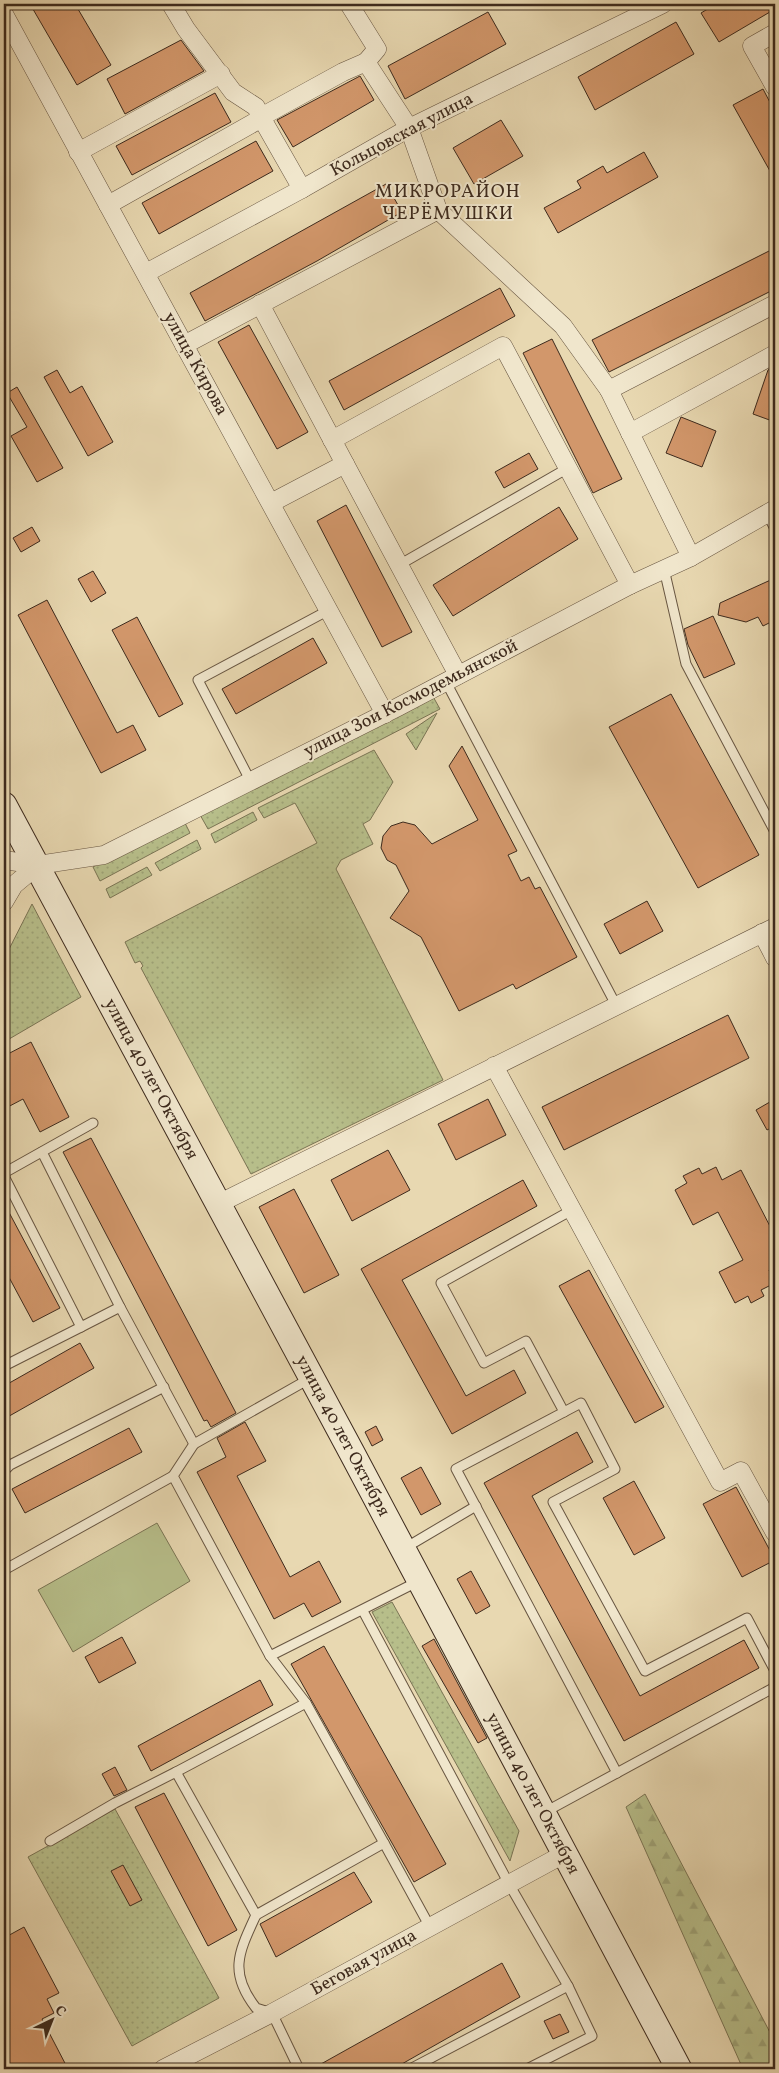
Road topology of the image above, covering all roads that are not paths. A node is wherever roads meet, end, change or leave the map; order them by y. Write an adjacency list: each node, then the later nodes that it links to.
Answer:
1 (171, 4): 7 (street)
2 (349, 4): 6 (street)
3 (663, 4): 10 (street, Кольцовская улица)
4 (4, 14): 11 (street, улица Кирова)
5 (775, 33): 8 (street)
6 (366, 62): 9 (street); 10 (street)
7 (221, 74): 9 (street); 11 (street)
8 (775, 86)
9 (262, 118): 12 (street); 13 (street)
10 (409, 128): 12 (street, Кольцовская улица); 14 (street)
11 (78, 152): 13 (street, улица Кирова)
12 (302, 189): 15 (street, Кольцовская улица)
13 (108, 205): 15 (street, улица Кирова)
14 (438, 210): 16 (street); 20 (street)
15 (146, 273): 18 (street, улица Кирова)
16 (260, 304): 18 (street); 22 (street)
17 (775, 304): 20 (street)
18 (184, 345): 25 (street, улица Кирова)
19 (775, 354): 21 (street)
20 (609, 390): 21 (street)
21 (630, 433): 28 (street)
22 (332, 440): 23 (street); 24 (street)
23 (345, 464): 25 (street); 29 (street)
24 (568, 468): 29 (lane); 31 (street)
25 (271, 503): 32 (street, улица Кирова)
26 (771, 511): 27 (lane); 28 (street, улица Зои Космодемьянской)
27 (775, 529)
28 (691, 557): 30 (street, улица Зои Космодемьянской)
29 (399, 565): 33 (street)
30 (664, 569): 31 (street, улица Зои Космодемьянской); 37 (lane)
31 (630, 585): 33 (street, улица Зои Космодемьянской)
32 (329, 610): 34 (street, улица Кирова); 35 (lane)
33 (452, 679): 34 (street, улица Зои Космодемьянской); 43 (lane)
34 (385, 714): 35 (street, улица Зои Космодемьянской)
35 (251, 782): 39 (street, улица Зои Космодемьянской)
36 (4, 805): 39 (street, улица 40 лет Октября)
37 (775, 832)
38 (4, 860): 39 (street)
39 (38, 865): 40 (street); 48 (street, улица 40 лет Октября)
40 (4, 902)
41 (768, 930): 42 (street); 43 (street)
42 (775, 958)
43 (616, 1005): 44 (street)
44 (494, 1066): 48 (street); 49 (street)
45 (93, 1123): 46 (lane)
46 (42, 1152): 47 (lane); 50 (lane)
47 (4, 1175): 51 (lane)
48 (218, 1204): 53 (street, улица 40 лет Октября)
49 (572, 1210): 55 (lane); 60 (street)
50 (120, 1307): 51 (lane); 54 (lane)
51 (81, 1327): 52 (lane)
52 (4, 1366)
53 (311, 1378): 56 (lane); 61 (street, улица 40 лет Октября)
54 (164, 1387): 56 (lane); 57 (lane)
55 (564, 1412): 59 (lane); 66 (lane)
56 (194, 1444): 58 (lane)
57 (4, 1471)
58 (173, 1476): 62 (lane); 65 (lane)
59 (476, 1506): 61 (lane); 70 (lane)
60 (775, 1533)
61 (402, 1550): 63 (street, улица 40 лет Октября)
62 (4, 1570)
63 (419, 1581): 64 (lane); 71 (street, улица 40 лет Октября)
64 (363, 1611): 65 (lane); 75 (lane)
65 (270, 1656): 68 (lane)
66 (775, 1671)
67 (775, 1687): 70 (lane)
68 (306, 1702): 69 (lane); 73 (lane)
69 (176, 1772): 72 (lane); 76 (lane)
70 (617, 1773): 71 (lane)
71 (542, 1814): 74 (street, улица 40 лет Октября)
72 (50, 1841)
73 (384, 1843): 76 (lane); 77 (lane)
74 (564, 1854): 75 (street, Беговая улица); 84 (street, улица 40 лет Октября)
75 (509, 1884): 77 (street, Беговая улица); 78 (lane)
76 (256, 1914): 79 (lane)
77 (430, 1927): 79 (street, Беговая улица)
78 (568, 1986): 82 (lane); 83 (lane)
79 (272, 2013): 80 (street, Беговая улица); 81 (lane)
80 (163, 2069)
81 (299, 2069)
82 (410, 2069)
83 (528, 2069)
84 (679, 2069)

